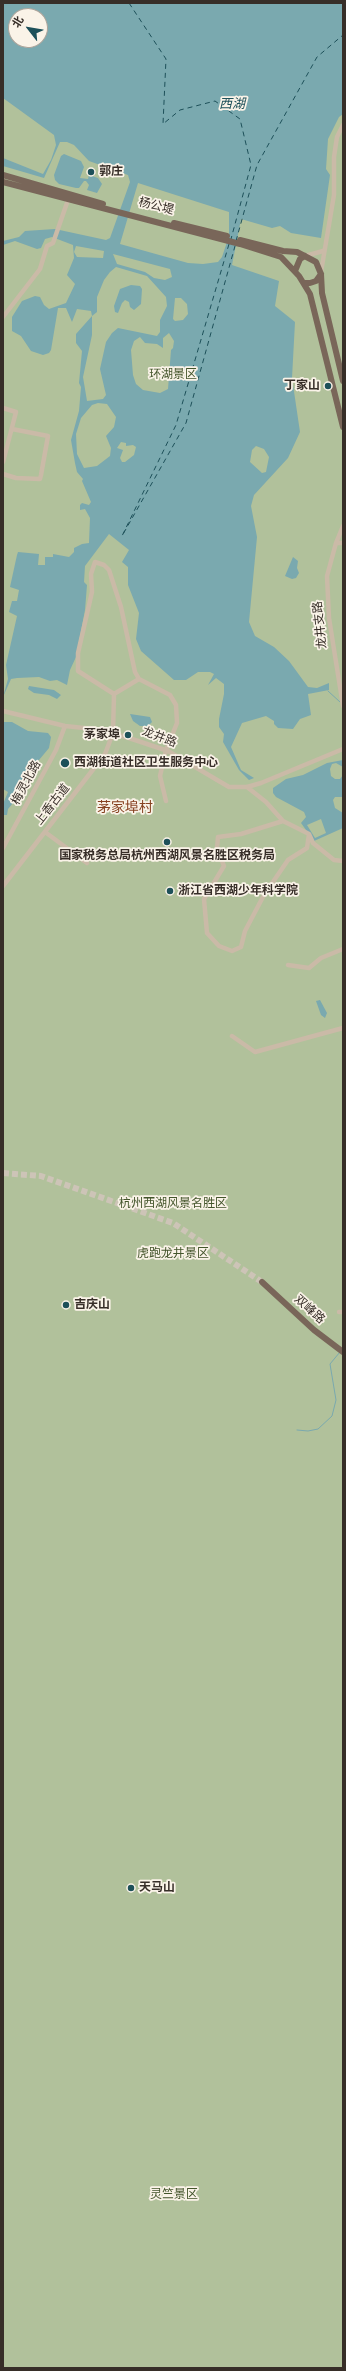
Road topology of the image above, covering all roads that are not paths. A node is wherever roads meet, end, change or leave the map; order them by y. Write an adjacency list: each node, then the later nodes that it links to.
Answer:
1 (343, 125): 7 (street)
2 (3, 175): 5 (main road, 杨公堤)
3 (3, 182): 4 (main road, 杨公堤)
4 (68, 200): 5 (main road, 杨公堤); 12 (street)
5 (116, 209): 6 (main road, 杨公堤)
6 (241, 242): 8 (main road, 杨公堤); 9 (main road, 杨公堤)
7 (323, 251): 8 (street); 10 (street)
8 (305, 256): 9 (main road); 10 (main road, 杨公堤)
9 (294, 271): 11 (main road, 杨公堤)
10 (321, 274): 11 (main road); 13 (main road)
11 (304, 283): 15 (main road, 杨公堤)
12 (3, 317)
13 (343, 381)
14 (3, 408): 16 (street)
15 (343, 427)
16 (12, 429): 17 (street); 18 (street)
17 (3, 462)
18 (3, 474)
19 (343, 526): 20 (street, 龙井支路)
20 (336, 543): 21 (street); 24 (street, 龙井支路)
21 (343, 543)
22 (139, 679): 23 (street); 23 (street); 29 (street)
23 (114, 694): 27 (street)
24 (342, 703)
25 (3, 711): 26 (street, 龙井路)
26 (65, 726): 27 (street, 龙井路); 35 (street, 梅灵北路)
27 (113, 733): 29 (street, 龙井路); 33 (street, 上香古道)
28 (343, 749): 30 (street, 龙井路)
29 (166, 750): 30 (street, 龙井路); 31 (street)
30 (247, 787): 32 (street)
31 (166, 801)
32 (283, 821): 34 (street); 34 (street)
33 (45, 832): 37 (street); 38 (street, 上香古道)
34 (309, 834): 36 (street)
35 (3, 848)
36 (343, 861)
37 (87, 863)
38 (3, 886)
39 (343, 949): 40 (street)
40 (288, 964)
41 (343, 1028): 42 (street)
42 (232, 1036)
43 (262, 1282): 44 (main road, 双峰路)
44 (342, 1351)

